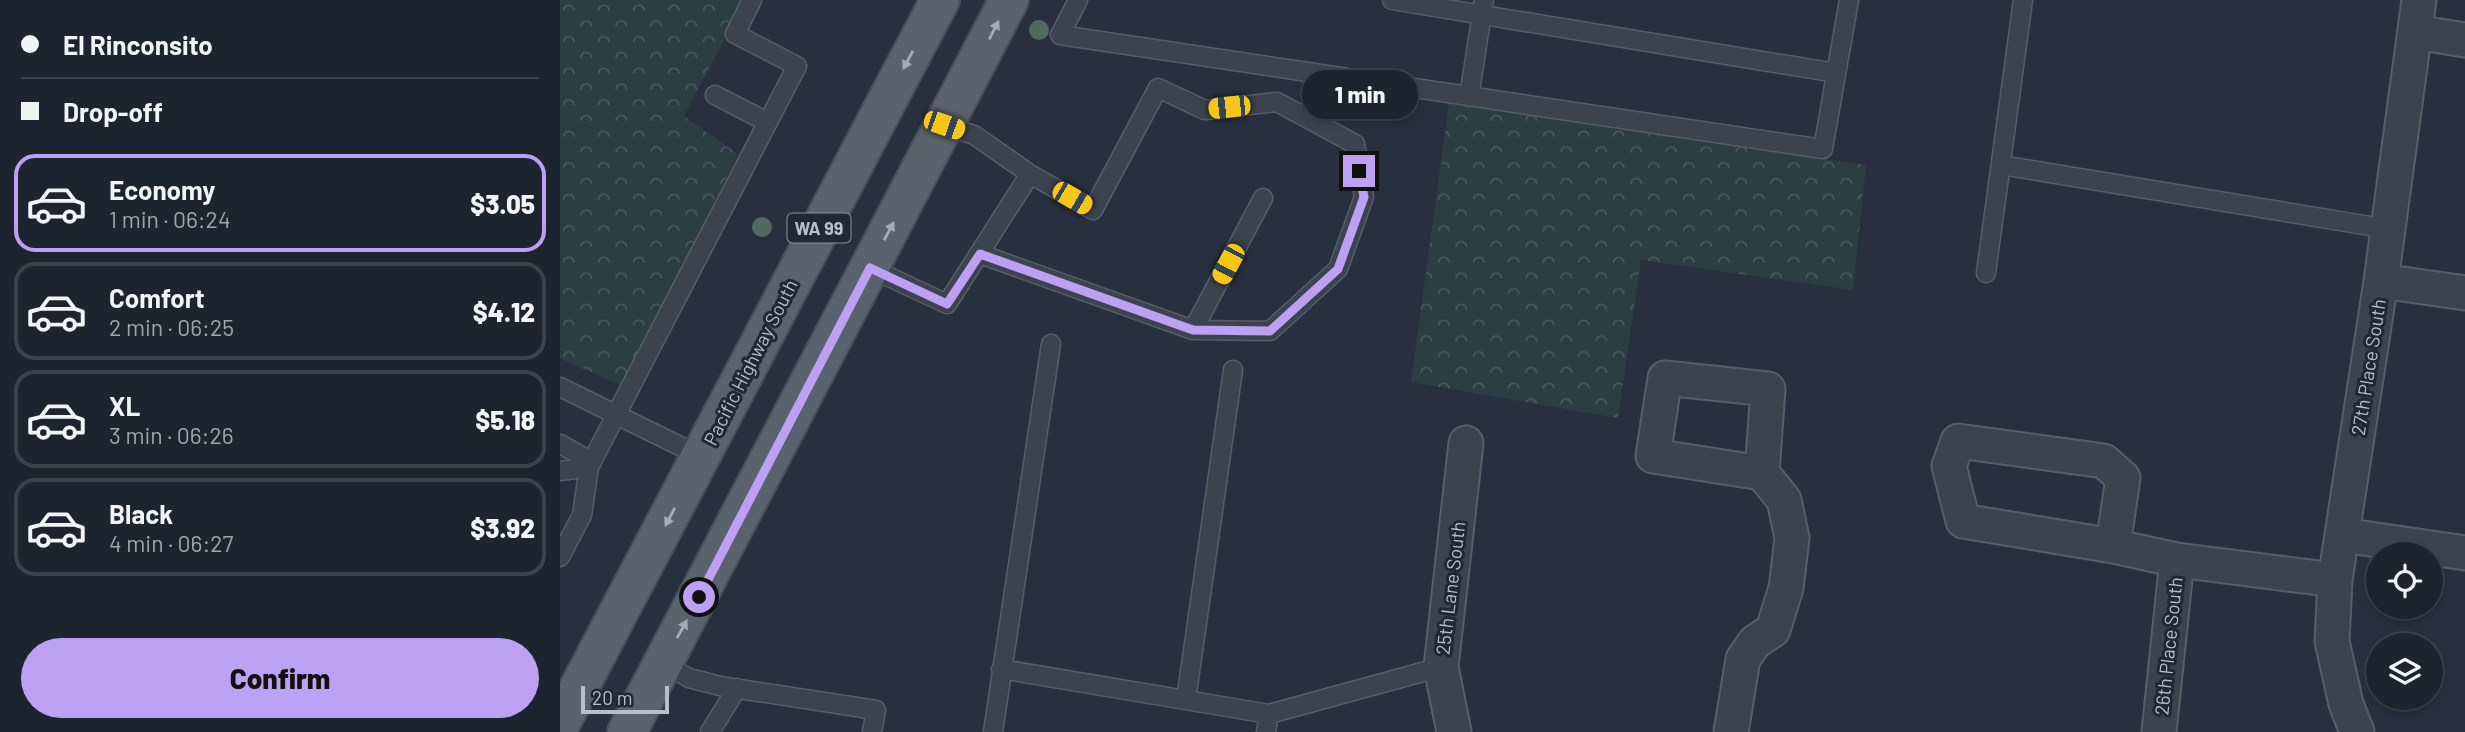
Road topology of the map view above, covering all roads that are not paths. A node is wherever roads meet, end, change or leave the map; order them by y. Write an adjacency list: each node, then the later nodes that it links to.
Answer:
1 (752, 0): 15 (lane)
2 (940, 0): 33 (main road, Pacific Highway South / WA 99, one-way to 33)
3 (1009, 0): 16 (main road, WA 99, one-way to 3)
4 (1078, 0): 14 (lane)
5 (1392, 0): 9 (lane)
6 (1849, 0): 12 (lane)
7 (2023, 0): 17 (lane)
8 (2419, 0): 10 (street, 27th Place South)
9 (1483, 7): 12 (lane); 14 (lane)
10 (2415, 32): 11 (street); 20 (street, 27th Place South)
11 (2465, 40)
12 (1836, 73): 14 (lane)
13 (715, 94): 15 (lane)
14 (1469, 97)
15 (767, 122): 30 (lane)
16 (944, 125): 18 (lane); 22 (main road, WA 99, one-way to 16)
17 (2001, 164): 20 (lane); 23 (lane)
18 (1030, 174): 21 (lane); 26 (lane)
19 (1263, 198): 26 (lane)
20 (2388, 229): 24 (street, 27th Place South)
21 (980, 254): 22 (lane); 26 (lane)
22 (870, 268): 43 (main road, WA 99, one-way to 22)
23 (1986, 273)
24 (2381, 281): 25 (street); 37 (street, 27th Place South)
25 (2465, 293)
26 (1193, 330)
27 (1051, 344): 45 (lane)
28 (1233, 370): 47 (lane)
29 (560, 387): 30 (lane)
30 (615, 414): 33 (lane); 34 (lane)
31 (1466, 443): 44 (street, 25th Lane South)
32 (560, 444): 34 (lane)
33 (702, 457): 49 (main road, Pacific Highway South / WA 99, one-way to 49)
34 (591, 464): 35 (lane); 40 (lane)
35 (560, 471)
36 (1762, 473): 56 (street)
37 (2342, 535): 39 (street); 42 (street, 27th Place South)
38 (2113, 546): 38 (street, 26th Place South); 41 (street, 26th Place South)
39 (2465, 553)
40 (560, 557)
41 (2178, 560): 42 (street, 26th Place South); 57 (street, 26th Place South)
42 (2335, 580): 58 (street, 27th Place South)
43 (663, 663): 46 (lane); 50 (main road, WA 99)
44 (1441, 667): 48 (lane); 55 (street, 25th Lane South)
45 (1001, 668): 47 (lane); 53 (lane)
46 (737, 688): 51 (lane); 52 (lane)
47 (1186, 699): 48 (lane)
48 (1269, 714): 54 (lane)
49 (560, 724)
50 (626, 732)
51 (710, 732)
52 (872, 732)
53 (993, 732)
54 (1266, 732)
55 (1454, 732)
56 (1731, 732)
57 (2159, 732)
58 (2357, 732)

